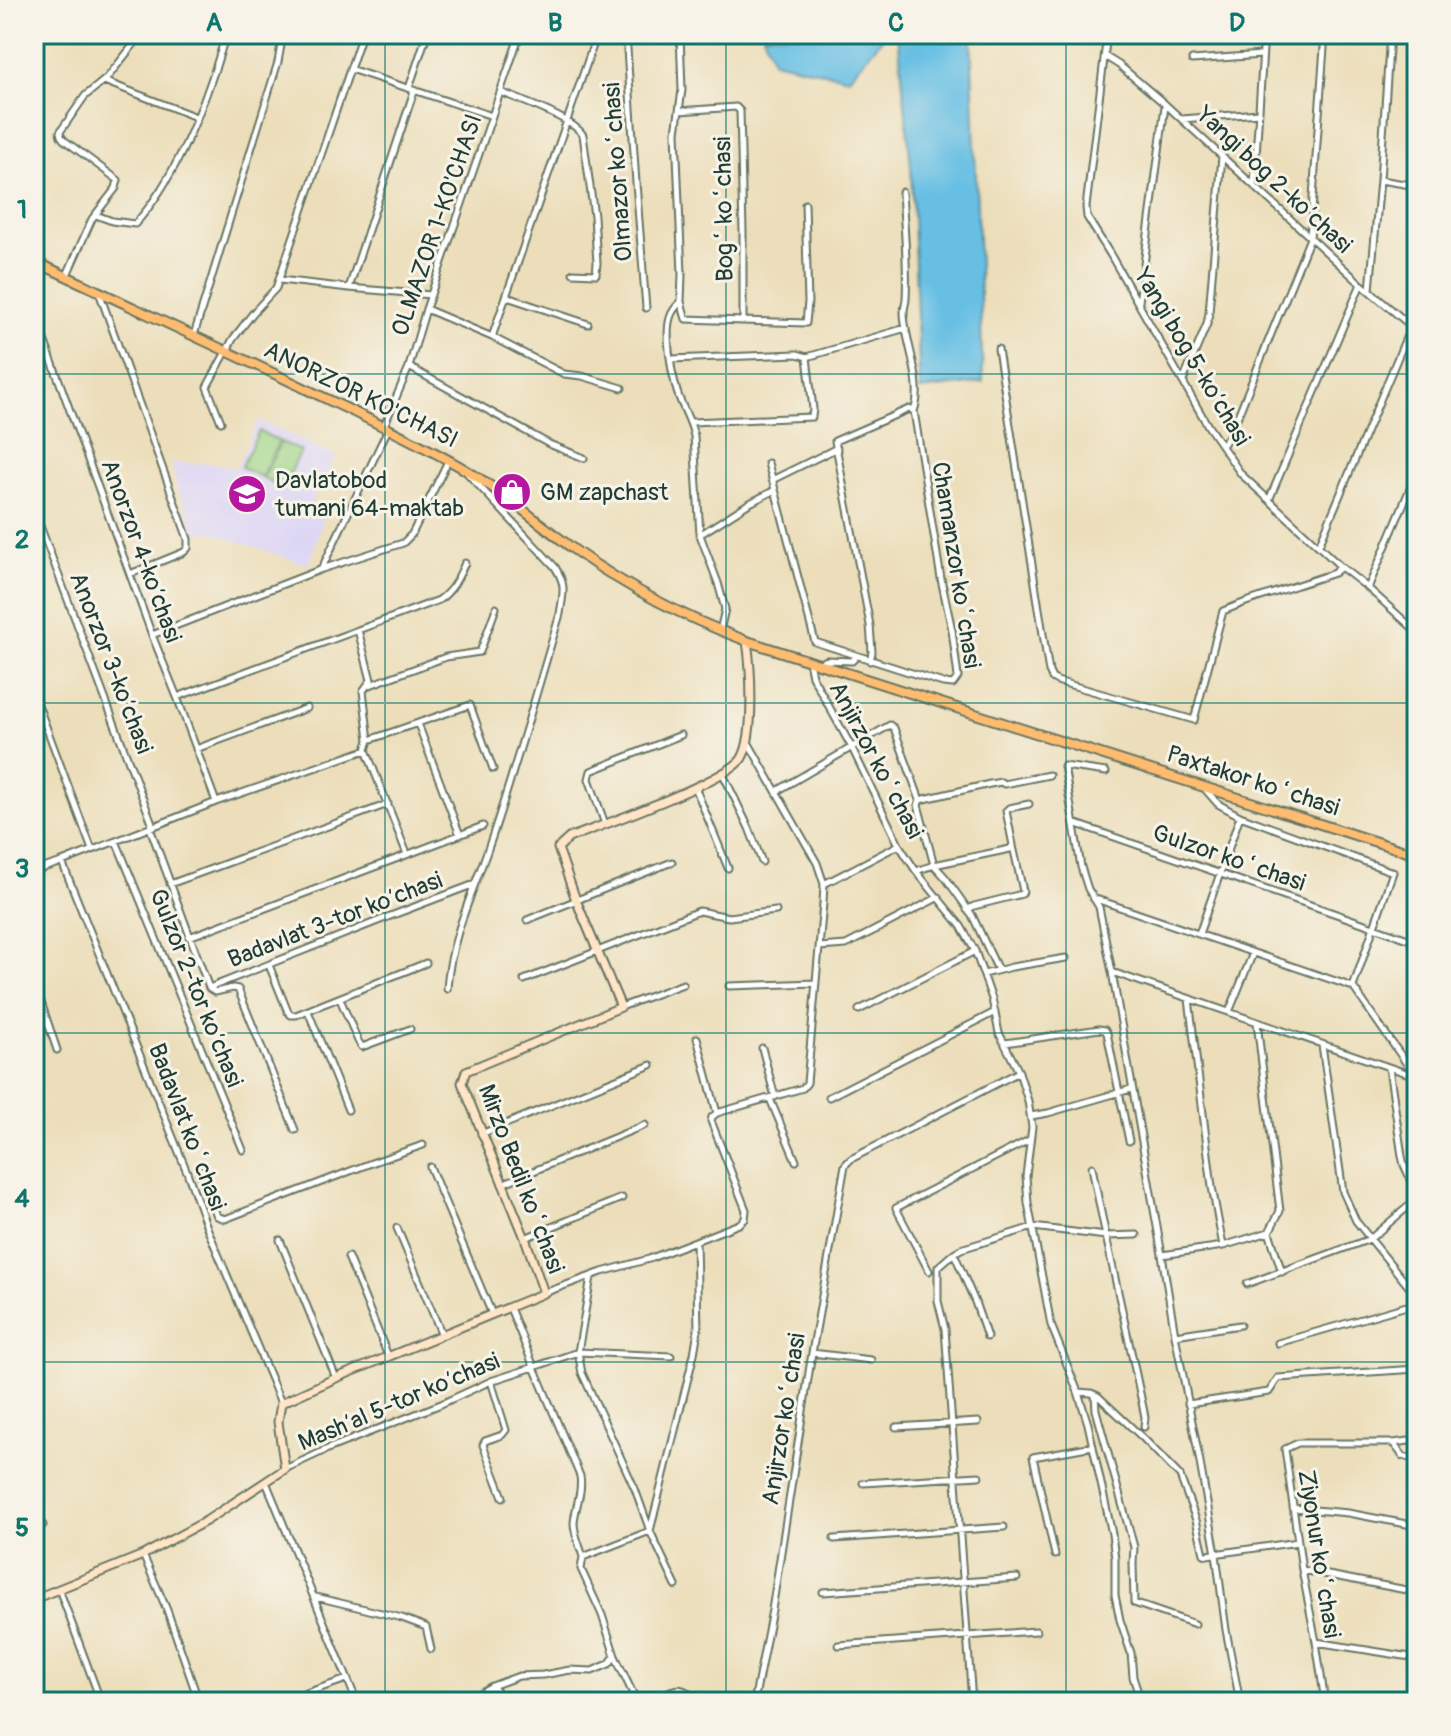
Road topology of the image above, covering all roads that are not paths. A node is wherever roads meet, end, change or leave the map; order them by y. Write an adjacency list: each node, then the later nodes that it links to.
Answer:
1 (142, 34): 18 (street)
2 (226, 34): 25 (street)
3 (283, 34): 57 (street)
4 (362, 34): 17 (street)
5 (427, 34): 19 (street)
6 (520, 34): 20 (street, OLMAZOR 1-KO'CHASI)
7 (597, 34): 27 (street, Olmazor koʻchasi)
8 (626, 34): 49 (street, Olmazor koʻchasi)
9 (680, 34): 22 (street, Bogʻ koʻchasi)
10 (1107, 34): 15 (street, Yangi bog 5-koʼchasi)
11 (1264, 34): 14 (street)
12 (1325, 34): 35 (street)
13 (1390, 34): 29 (street)
14 (1262, 55): 16 (street); 23 (street)
15 (1106, 57): 21 (street, Yangi bog 2-koʼchasi); 48 (street, Yangi bog 5-koʼchasi)
16 (1192, 60)
17 (350, 69): 19 (street); 39 (street)
18 (104, 81): 25 (street); 34 (street)
19 (412, 90): 24 (street); 42 (street)
20 (501, 92): 24 (street, OLMAZOR 1-KO'CHASI); 27 (street)
21 (1166, 105): 26 (street, Yangi bog 2-koʼchasi); 48 (street)
22 (679, 111): 47 (street, Bogʻ koʻchasi); 52 (street, Bogʻ koʻchasi)
23 (1259, 113): 26 (street); 31 (street)
24 (492, 116): 45 (street, OLMAZOR 1-KO'CHASI)
25 (196, 117): 34 (street)
26 (1182, 119): 28 (street, Yangi bog 2-koʼchasi)
27 (568, 122): 37 (street, Olmazor koʻchasi); 46 (street, Olmazor koʻchasi)
28 (1222, 156): 31 (street, Yangi bog 2-koʼchasi); 64 (street)
29 (1380, 180): 30 (street); 44 (street)
30 (1417, 186)
31 (1254, 187): 35 (street, Yangi bog 2-koʼchasi)
32 (902, 192): 55 (street, Chamanzor koʻchasi)
33 (805, 204): 52 (street, Bogʻ koʻchasi)
34 (96, 215): 38 (street)
35 (1310, 238): 41 (street, Yangi bog 2-koʼchasi); 70 (street)
36 (38, 263): 38 (main road, ANORZOR KO'CHASI); 40 (street)
37 (573, 273)
38 (67, 275): 43 (main road, ANORZOR KO'CHASI)
39 (280, 280): 42 (street); 60 (street)
40 (34, 281)
41 (1361, 284): 44 (street, Yangi bog 2-koʼchasi); 79 (street)
42 (349, 288): 45 (street)
43 (98, 291): 57 (main road, ANORZOR KO'CHASI); 86 (street)
44 (1370, 291): 54 (street, Yangi bog 2-koʼchasi)
45 (431, 295): 50 (street, OLMAZOR 1-KO'CHASI)
46 (507, 297): 53 (street); 58 (street, Olmazor koʻchasi)
47 (681, 302): 52 (street, Bogʻ koʻchasi); 62 (street)
48 (1139, 303): 64 (street, Yangi bog 5-koʼchasi)
49 (646, 308)
50 (426, 309): 58 (street); 63 (street, OLMAZOR 1-KO'CHASI)
51 (34, 312): 86 (street, Аnorzor 4-koʼchasi)
52 (743, 321)
53 (588, 324)
54 (1411, 326): 56 (street, Yangi bog 2-koʼchasi); 82 (street)
55 (906, 328): 61 (street); 66 (street, Chamanzor koʻchasi)
56 (1417, 331)
57 (194, 335): 60 (main road, ANORZOR KO'CHASI)
58 (492, 337): 65 (street)
59 (998, 349): 84 (street)
60 (227, 351): 67 (street); 69 (main road, ANORZOR KO'CHASI)
61 (807, 357): 62 (street); 68 (street)
62 (671, 359): 68 (street)
63 (409, 367): 69 (street, OLMAZOR 1-KO'CHASI); 72 (street)
64 (1183, 382): 70 (street, Yangi bog 5-koʼchasi)
65 (622, 388)
66 (914, 411): 71 (street); 95 (street, Chamanzor koʻchasi)
67 (221, 422)
68 (691, 422): 81 (street)
69 (386, 428): 73 (main road, ANORZOR KO'CHASI); 85 (street, OLMAZOR 1-KO'CHASI)
70 (1222, 447): 79 (street, Yangi bog 5-koʼchasi)
71 (837, 448): 77 (street); 95 (street)
72 (584, 458)
73 (449, 460): 75 (main road, ANORZOR KO'CHASI); 85 (street)
74 (768, 463): 77 (street, Chamanzor koʻchasi)
75 (461, 467): 90 (main road, ANORZOR KO'CHASI); 142 (street)
76 (1417, 472): 87 (street)
77 (772, 480): 78 (street, Chamanzor koʻchasi)
78 (775, 490): 81 (street); 94 (street, Chamanzor koʻchasi)
79 (1269, 500): 82 (street, Yangi bog 5-koʼchasi)
80 (34, 510): 124 (street, Аnorzor 3-koʼchasi)
81 (700, 535): 90 (street)
82 (1319, 545): 84 (street, Yangi bog 5-koʼchasi)
83 (465, 563): 89 (street)
84 (1341, 567): 87 (street, Yangi bog 5-koʼchasi)
85 (322, 569): 92 (street)
86 (130, 574): 92 (street, Аnorzor 4-koʼchasi)
87 (1368, 588): 91 (street, Yangi bog 5-koʼchasi)
88 (496, 608): 97 (street)
89 (358, 630): 97 (street); 99 (street)
90 (720, 631): 93 (main road, ANORZOR KO'CHASI)
91 (1417, 632)
92 (152, 635): 99 (street, Аnorzor 4-koʼchasi)
93 (747, 641): 96 (main road, ANORZOR KO'CHASI); 105 (street)
94 (856, 657): 95 (street, Chamanzor koʻchasi); 96 (street)
95 (870, 661)
96 (814, 662): 102 (main road, ANORZOR KO'CHASI); 106 (street, Anjirzor koʻchasi)
97 (369, 685): 104 (street)
98 (34, 694): 129 (street)
99 (177, 697): 107 (street, Аnorzor 4-koʼchasi)
100 (307, 708): 107 (street)
101 (418, 724): 104 (street); 109 (street); 125 (street)
102 (1012, 727): 114 (main road, Paxtakor koʻchasi)
103 (681, 735): 122 (street)
104 (369, 740): 108 (street)
105 (748, 742): 111 (street); 115 (street)
106 (851, 746): 115 (street); 116 (street); 127 (street, Anjirzor koʻchasi)
107 (195, 749): 117 (street, Аnorzor 4-koʼchasi)
108 (366, 750): 117 (street); 118 (street)
109 (493, 769)
110 (1106, 772): 121 (street)
111 (723, 774): 113 (street); 134 (street)
112 (1049, 775): 116 (street)
113 (695, 787): 122 (street); 136 (street)
114 (1204, 787): 120 (street); 131 (main road, Paxtakor koʻchasi)
115 (777, 791): 141 (street)
116 (920, 800): 135 (street)
117 (216, 802): 124 (street)
118 (388, 804): 130 (street); 140 (street)
119 (1029, 804): 128 (street)
120 (1240, 816): 139 (street); 149 (street)
121 (1073, 823): 139 (street, Gulzor koʻchasi); 144 (street)
122 (605, 824): 145 (street)
123 (483, 826): 125 (street)
124 (150, 828): 126 (street); 140 (street, Аnorzor 3-koʼchasi)
125 (460, 835): 130 (street)
126 (116, 841): 129 (street); 202 (street, Gulzor 2-tor koʼchasi)
127 (899, 845): 138 (street, Anjirzor koʻchasi); 141 (street)
128 (1013, 845): 135 (street); 146 (street)
129 (92, 850): 132 (street)
130 (407, 854): 151 (street)
131 (1417, 855)
132 (62, 862): 137 (street); 248 (street, Badavlat koʻchasi)
133 (672, 862): 145 (street)
134 (762, 862)
135 (934, 865): 138 (street); 146 (street)
136 (728, 868)
137 (34, 871)
138 (916, 871): 143 (street, Anjirzor koʻchasi)
139 (1221, 874): 149 (street, Gulzor koʻchasi); 150 (street)
140 (170, 884): 151 (street, Аnorzor 3-koʼchasi)
141 (824, 884): 153 (street)
142 (473, 885): 159 (street, Badavlat 3-tor koʼchasi); 170 (street)
143 (939, 897): 153 (street); 155 (street, Anjirzor koʻchasi)
144 (1093, 898): 150 (street); 161 (street)
145 (576, 900): 148 (street); 154 (street)
146 (967, 910): 160 (street)
147 (776, 911): 154 (street)
148 (527, 920)
149 (1374, 927): 152 (street, Gulzor koʻchasi); 168 (street)
150 (1199, 934): 156 (street)
151 (189, 937): 169 (street, Аnorzor 3-koʼchasi)
152 (1417, 942)
153 (819, 947): 165 (street)
154 (598, 951): 163 (street); 173 (street)
155 (975, 951): 162 (street, Anjirzor koʻchasi); 174 (street)
156 (1253, 953): 168 (street); 177 (street)
157 (1066, 958): 160 (street)
158 (426, 963): 171 (street)
159 (269, 965): 169 (street, Badavlat 3-tor koʼchasi); 175 (street)
160 (998, 970): 162 (street)
161 (1112, 972): 172 (street); 189 (street)
162 (984, 974): 176 (street, Anjirzor koʻchasi)
163 (524, 980)
164 (34, 981): 184 (street)
165 (816, 983): 167 (street); 192 (street)
166 (683, 984): 173 (street)
167 (729, 986)
168 (1353, 987): 188 (street)
169 (209, 988): 197 (street)
170 (447, 989)
171 (340, 999): 175 (street); 179 (street)
172 (1189, 999): 177 (street); 219 (street)
173 (621, 1007): 198 (street, Mirzo Bedil koʻchasi)
174 (859, 1010)
175 (308, 1011): 193 (street)
176 (995, 1012): 181 (street, Anjirzor koʻchasi); 191 (street)
177 (1229, 1012): 178 (street)
178 (1257, 1022): 182 (street); 212 (street)
179 (410, 1029)
180 (697, 1038): 194 (street)
181 (1005, 1043): 187 (street, Anjirzor koʻchasi); 190 (street)
182 (1322, 1045): 186 (street); 216 (street)
183 (762, 1048): 192 (street)
184 (57, 1050)
185 (651, 1065): 198 (street)
186 (1389, 1068): 188 (street); 208 (street)
187 (1019, 1072): 195 (street, Anjirzor koʻchasi); 238 (street, Anjirzor koʻchasi)
188 (1416, 1077)
189 (1131, 1089): 190 (street); 221 (street)
190 (1119, 1092): 195 (street); 200 (street)
191 (829, 1097)
192 (772, 1098): 194 (street); 203 (street)
193 (348, 1110)
194 (717, 1113): 218 (street)
195 (1031, 1116): 199 (street, Anjirzor koʻchasi)
196 (645, 1125): 207 (street)
197 (295, 1130)
198 (481, 1134): 207 (street, Mirzo Bedil koʻchasi)
199 (1030, 1139): 210 (street, Anjirzor koʻchasi); 223 (street)
200 (1129, 1141)
201 (423, 1145): 206 (street)
202 (243, 1150)
203 (796, 1161)
204 (430, 1167): 231 (street)
205 (1092, 1167): 214 (street)
206 (198, 1168)
207 (502, 1184): 215 (street, Mirzo Bedil koʻchasi)
208 (1417, 1196): 216 (street)
209 (622, 1198): 215 (street)
210 (1033, 1227): 214 (street); 220 (street); 246 (street, Anjirzor koʻchasi)
211 (397, 1228): 233 (street)
212 (1269, 1232): 219 (street); 224 (street)
213 (1137, 1235): 214 (street)
214 (1106, 1236): 253 (street)
215 (525, 1238): 227 (street, Mirzo Bedil koʻchasi)
216 (1370, 1239): 224 (street); 228 (street)
217 (280, 1240): 244 (street)
218 (696, 1241): 225 (street); 269 (street)
219 (1223, 1246): 221 (street)
220 (954, 1253): 235 (street); 251 (street)
221 (1162, 1255): 234 (street)
222 (348, 1257): 239 (street)
223 (929, 1271)
224 (1282, 1272): 226 (street)
225 (591, 1276): 227 (street); 237 (street)
226 (1247, 1284)
227 (544, 1293): 230 (street)
228 (1417, 1297)
229 (1417, 1303): 236 (street)
230 (509, 1307): 231 (street); 242 (street)
231 (492, 1314): 233 (street)
232 (1240, 1325): 234 (street)
233 (442, 1335): 239 (street)
234 (1175, 1335): 249 (street)
235 (987, 1337)
236 (1278, 1343)
237 (578, 1352): 240 (street); 242 (street); 269 (street)
238 (812, 1353): 241 (street); 305 (street, Anjirzor koʻchasi)
239 (388, 1356): 244 (street)
240 (671, 1356)
241 (871, 1360)
242 (534, 1367): 245 (street, Mashʼal 5-tor koʼchasi); 276 (street, Mashʼal 5-tor koʼchasi)
243 (1417, 1369): 249 (street)
244 (336, 1378): 248 (street)
245 (491, 1381): 258 (street, Mashʼal 5-tor koʼchasi); 263 (street)
246 (1078, 1392): 247 (street); 256 (street, Anjirzor koʻchasi)
247 (1095, 1395): 273 (street); 286 (street)
248 (281, 1403): 258 (street)
249 (1188, 1404): 273 (street)
250 (978, 1422): 251 (street)
251 (950, 1424): 252 (street); 260 (street)
252 (896, 1427)
253 (1144, 1427)
254 (1417, 1440): 255 (street, Ziyonur koʻchasi)
255 (1393, 1443): 257 (street); 264 (street, Ziyonur koʻchasi)
256 (1093, 1446): 275 (street); 307 (street, Anjirzor koʻchasi)
257 (1417, 1460)
258 (285, 1469): 261 (street)
259 (979, 1476): 260 (street)
260 (955, 1477): 262 (street); 270 (street)
261 (266, 1482): 274 (street); 284 (street)
262 (863, 1483)
263 (503, 1497)
264 (1293, 1508): 266 (street); 272 (street, Ziyonur koʻchasi)
265 (43, 1525): 268 (street)
266 (1417, 1526)
267 (1004, 1527): 270 (street)
268 (34, 1529)
269 (650, 1530): 276 (street); 280 (street)
270 (958, 1530): 271 (street); 279 (street)
271 (834, 1539)
272 (1298, 1542): 273 (street); 277 (street, Ziyonur koʻchasi)
273 (1216, 1554): 308 (street)
274 (143, 1555): 281 (street); 297 (street)
275 (1055, 1555)
276 (583, 1557): 292 (street, Mashʼal 5-tor koʼchasi)
277 (1302, 1570): 283 (street); 289 (street, Ziyonur koʻchasi)
278 (1017, 1578): 279 (street)
279 (963, 1582): 282 (street); 288 (street)
280 (676, 1586)
281 (59, 1589): 285 (street); 296 (street)
282 (823, 1592)
283 (1417, 1592)
284 (315, 1597): 291 (street); 294 (street)
285 (34, 1599)
286 (1195, 1624)
287 (1036, 1631): 288 (street)
288 (967, 1635): 290 (street); 306 (street)
289 (1316, 1642): 293 (street); 309 (street, Ziyonur koʻchasi)
290 (838, 1645)
291 (431, 1649)
292 (615, 1656): 295 (street); 302 (street, Mashʼal 5-tor koʼchasi)
293 (1417, 1658)
294 (347, 1679): 298 (street); 299 (street)
295 (492, 1686): 300 (street); 301 (street)
296 (101, 1702)
297 (199, 1702)
298 (280, 1702)
299 (357, 1702)
300 (464, 1702)
301 (506, 1702)
302 (639, 1702)
303 (652, 1702): 304 (street)
304 (695, 1702)
305 (754, 1702)
306 (972, 1702)
307 (1141, 1702)
308 (1240, 1702)
309 (1325, 1702)

